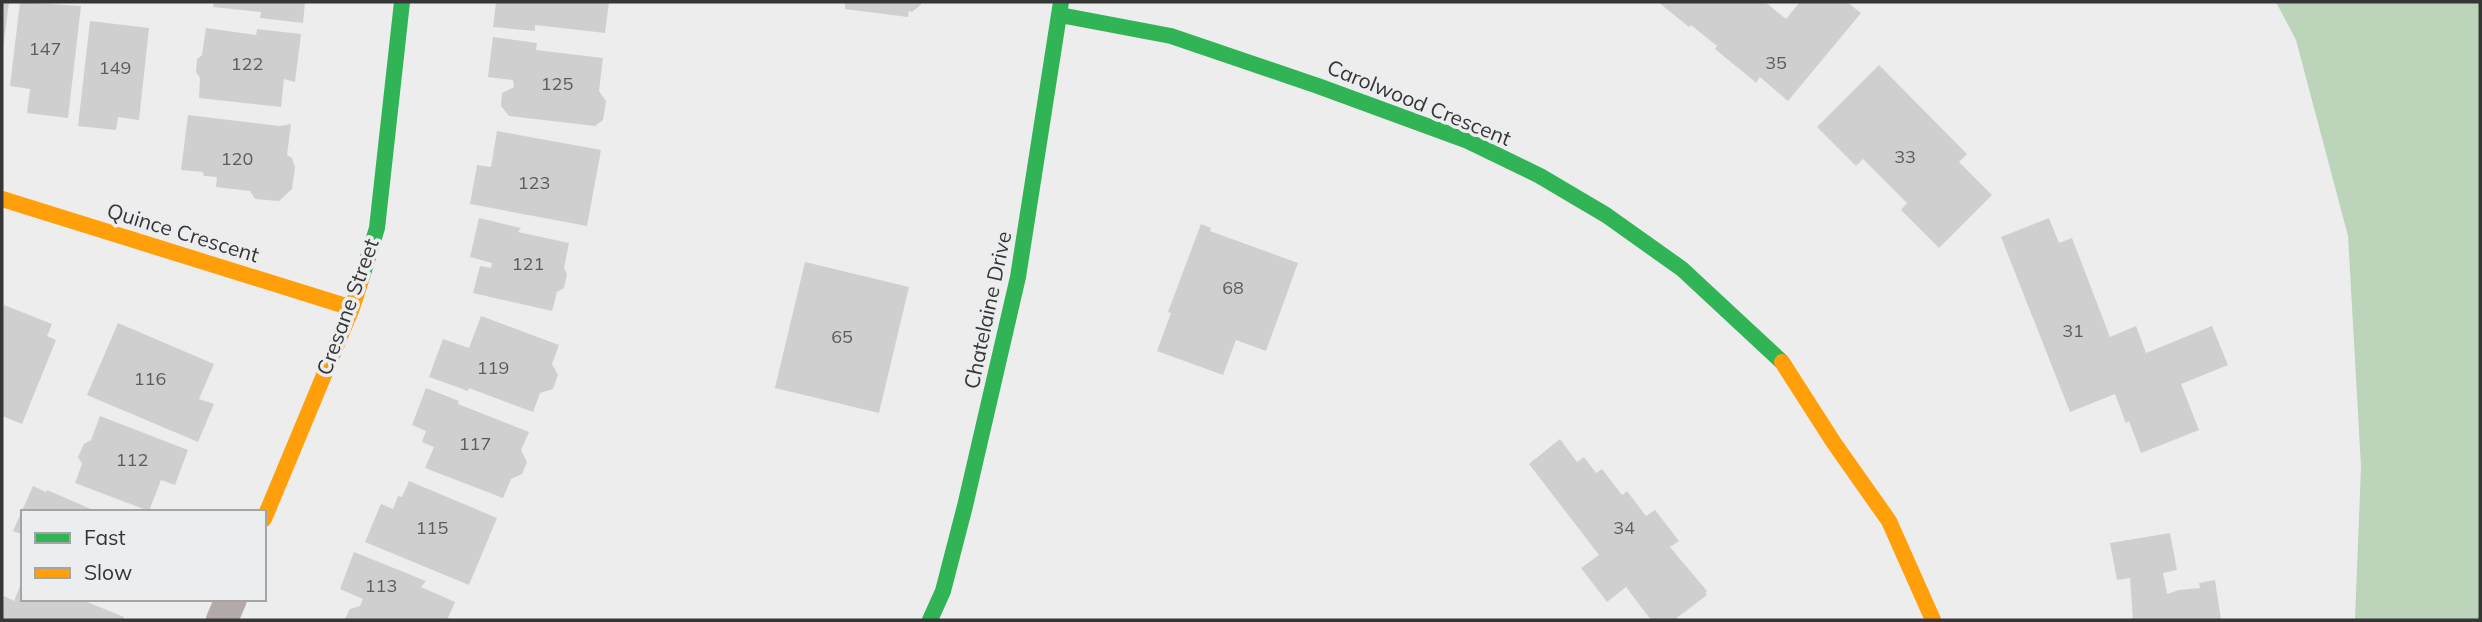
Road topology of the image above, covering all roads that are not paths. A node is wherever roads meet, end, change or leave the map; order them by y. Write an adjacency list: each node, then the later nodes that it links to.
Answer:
1 (402, 2): 4 (street, Cresane Street)
2 (1060, 8): 8 (street, Chatelaine Drive); 9 (street, Carolwood Crescent)
3 (2, 199): 4 (street, Quince Crescent)
4 (352, 308): 5 (street, Cresane Street)
5 (266, 514)
6 (230, 601): 7 (street)
7 (222, 620)
8 (930, 620)
9 (1933, 620)

